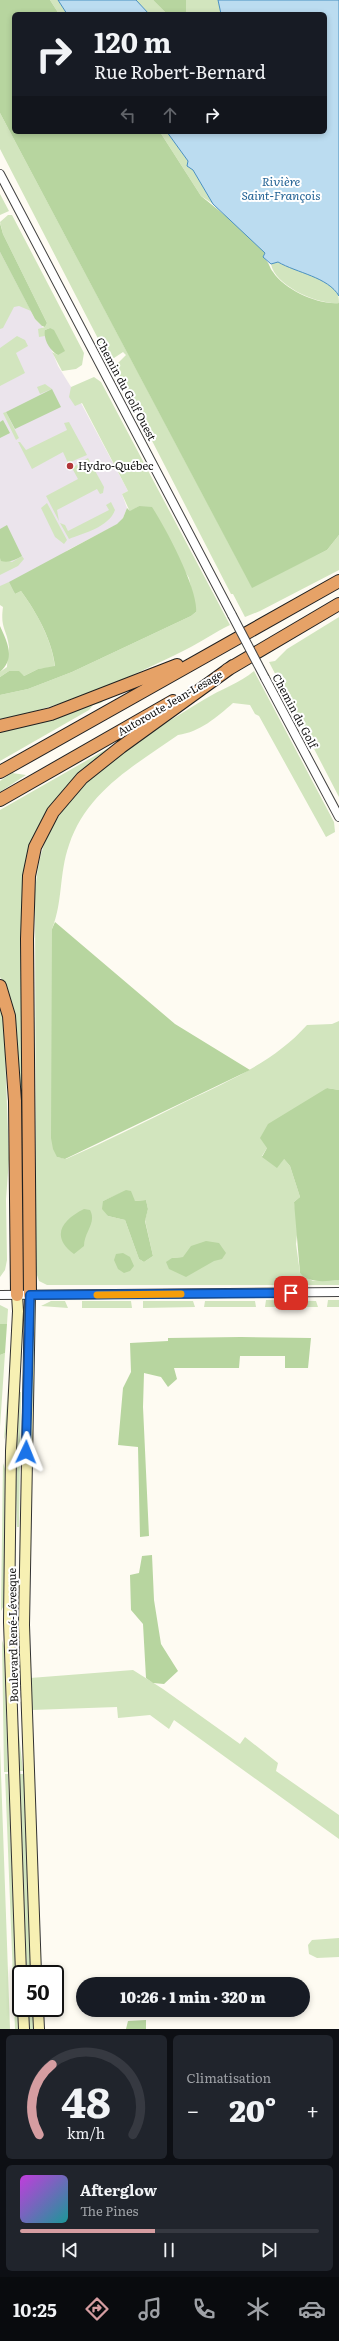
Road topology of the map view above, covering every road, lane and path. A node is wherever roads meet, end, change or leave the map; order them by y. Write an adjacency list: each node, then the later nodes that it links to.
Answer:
1 (0, 174): 4 (street, Chemin du Golf Ouest)
2 (339, 581): 5 (highway)
3 (339, 604): 6 (highway, Autoroute Jean-Lesage)
4 (232, 614): 10 (street, Chemin du Golf, bridge)
5 (215, 650): 7 (highway); 8 (highway)
6 (233, 666): 9 (highway, Autoroute Jean-Lesage); 15 (highway)
7 (0, 726)
8 (0, 772)
9 (0, 800)
10 (339, 817)
11 (0, 986): 14 (highway)
12 (339, 1292): 15 (street)
13 (0, 1295): 14 (street)
14 (16, 1295): 15 (street); 16 (main road, Boulevard René-Lévesque)
15 (30, 1295): 17 (main road, Boulevard René-Lévesque)
16 (21, 1965)
17 (36, 1965)
18 (23, 2017): 20 (main road)
19 (38, 2017): 21 (main road)
20 (24, 2029)
21 (39, 2029)

